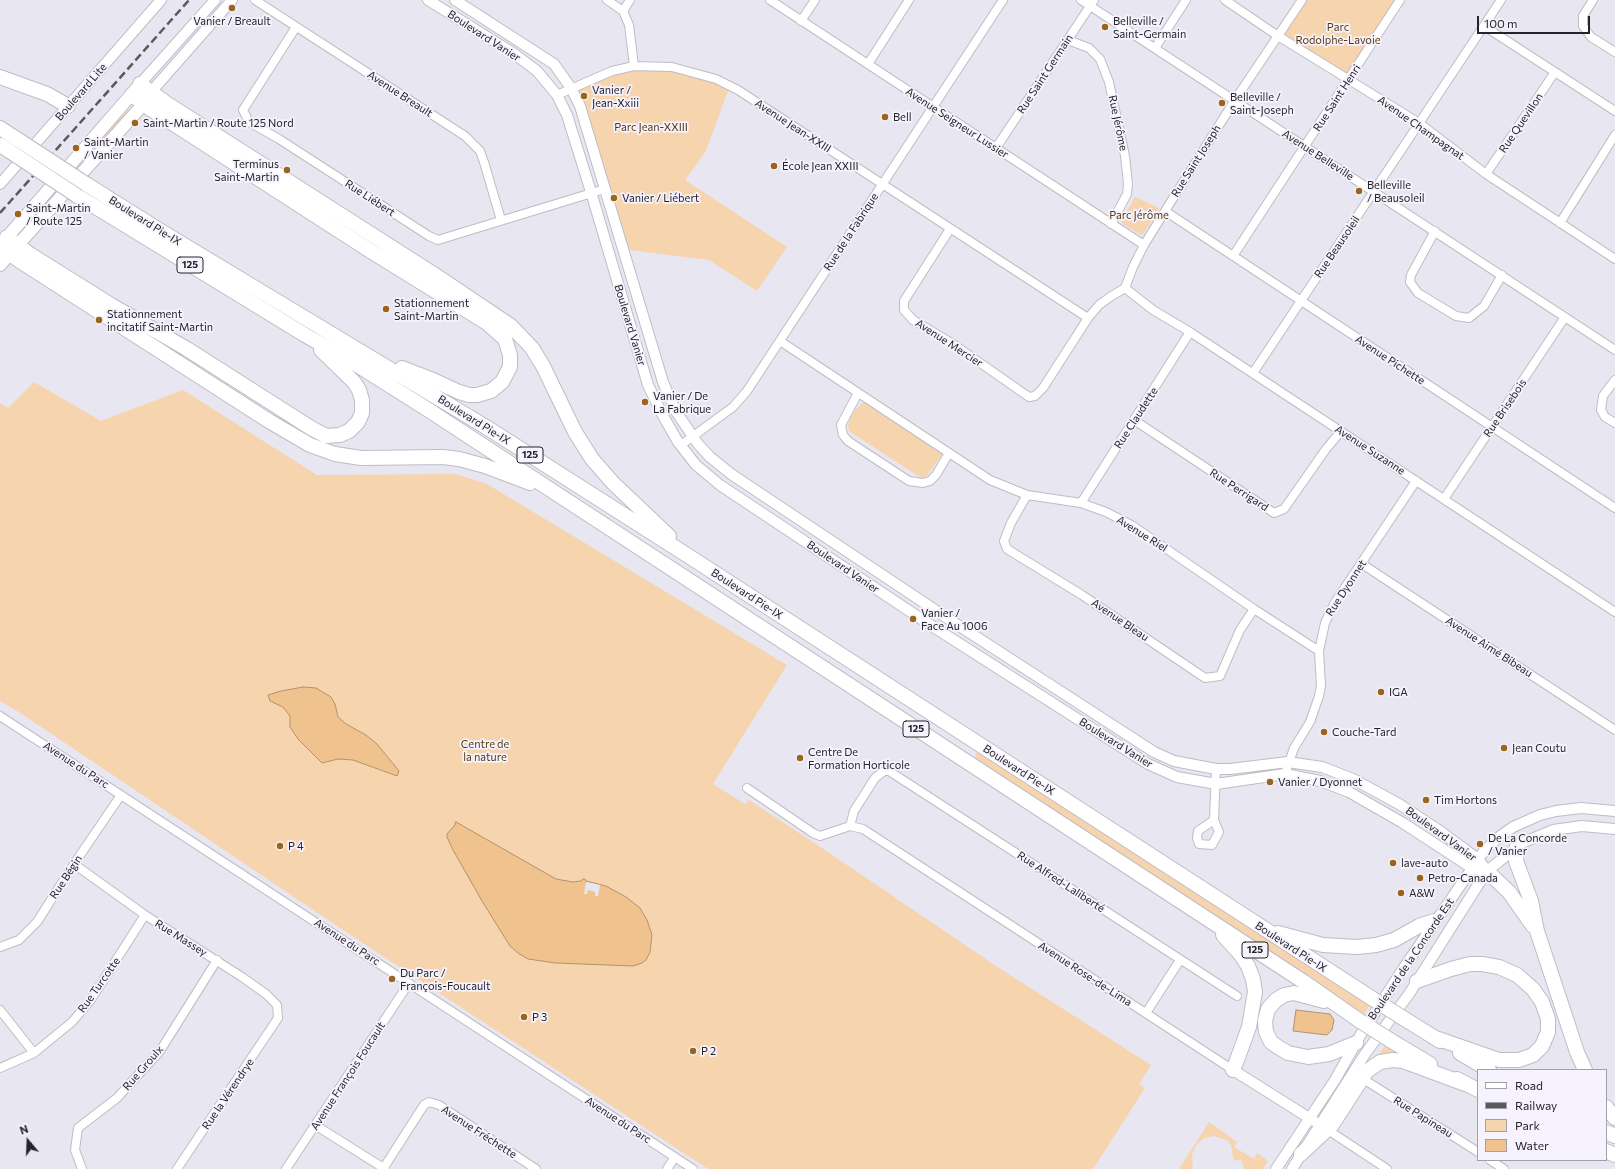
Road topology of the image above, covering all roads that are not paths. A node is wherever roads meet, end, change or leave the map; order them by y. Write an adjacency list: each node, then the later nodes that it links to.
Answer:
1 (161, 0): 38 (street, Boulevard Lite)
2 (215, 0): 35 (street)
3 (232, 0): 35 (street)
4 (255, 0): 24 (street, Avenue Breault)
5 (428, 0): 36 (street, Boulevard Vanier)
6 (455, 0): 34 (street, Boulevard Vanier)
7 (607, 0): 21 (street)
8 (630, 0): 21 (street)
9 (770, 0): 22 (street, Avenue Seigneur Lussier)
10 (815, 0): 22 (street)
11 (909, 0): 29 (street)
12 (1003, 0): 39 (street, Rue de la Fabrique)
13 (1081, 0): 20 (street, Avenue Belleville)
14 (1186, 0): 27 (street)
15 (1225, 0): 25 (street, Avenue Champagnat)
16 (1302, 0): 25 (street, Rue Saint Joseph)
17 (1400, 0): 33 (street, Rue Saint Henri)
18 (1501, 0): 23 (street, Rue Beausoleil)
19 (1593, 0): 28 (street)
20 (1092, 3): 26 (street, Rue Saint Germain); 27 (street, Avenue Belleville)
21 (623, 11): 30 (street)
22 (801, 21): 29 (street, Avenue Seigneur Lussier)
23 (1484, 26): 31 (street); 41 (street, Rue Beausoleil)
24 (296, 27): 54 (street, Avenue Breault); 54 (street, Rue Liébert)
25 (1278, 36): 33 (street, Avenue Champagnat); 37 (street, Rue Saint Joseph)
26 (1068, 40): 45 (street, Rue Saint Germain); 56 (street, Rue Jérôme)
27 (1155, 48): 37 (street, Avenue Belleville)
28 (1615, 52)
29 (868, 64): 39 (street, Avenue Seigneur Lussier)
30 (634, 66): 34 (street, Avenue Jean-XXIII); 49 (street, Avenue Jean-XXIII)
31 (1555, 72): 40 (street); 47 (street, Rue Quevillon)
32 (0, 78): 38 (highway)
33 (1349, 80): 41 (street, Avenue Champagnat); 44 (street, Rue Saint Henri)
34 (571, 88): 36 (street, Avenue Jean-XXIII); 50 (street, Boulevard Vanier)
35 (142, 94): 60 (main road); 73 (highway); 90 (highway)
36 (557, 95): 52 (street, Boulevard Vanier)
37 (1235, 100): 44 (street, Avenue Belleville); 53 (street, Rue Saint Joseph)
38 (68, 106): 48 (street, Boulevard Lite)
39 (933, 107): 45 (street, Avenue Seigneur Lussier); 49 (street, Rue de la Fabrique)
40 (1615, 111)
41 (1419, 124): 47 (street, Avenue Champagnat); 51 (street, Rue Beausoleil)
42 (0, 128): 73 (highway, Boulevard Pie-IX / 125, bridge)
43 (1615, 135): 55 (street)
44 (1305, 146): 51 (street, Avenue Belleville); 61 (street, Rue Saint Henri)
45 (996, 148): 56 (street, Avenue Seigneur Lussier)
46 (5, 149): 70 (highway, Boulevard Pie-IX / 125, bridge)
47 (1486, 174): 55 (street, Avenue Champagnat)
48 (0, 184)
49 (883, 184): 57 (street, Avenue Jean-XXIII); 71 (street, Rue de la Fabrique)
50 (605, 189): 52 (street, Rue Liébert); 81 (street, Boulevard Vanier)
51 (1374, 191): 58 (street, Avenue Belleville); 66 (street, Rue Beausoleil)
52 (591, 192): 54 (street, Rue Liébert); 82 (street, Boulevard Vanier)
53 (1165, 211): 59 (street, Rue Saint Joseph); 61 (street, Avenue Pichette)
54 (501, 220)
55 (1560, 223): 62 (street, Avenue Champagnat)
56 (1111, 224): 59 (street, Avenue Seigneur Lussier)
57 (950, 229): 68 (street, Avenue Jean-XXIII); 68 (street, Avenue Mercier)
58 (1434, 231): 64 (street, Avenue Belleville); 64 (street)
59 (1144, 245): 65 (street, Rue Saint Joseph)
60 (7, 246): 63 (main road); 70 (highway); 85 (highway)
61 (1233, 256): 66 (street, Avenue Pichette)
62 (1615, 259)
63 (0, 265)
64 (1502, 275): 67 (street, Avenue Belleville)
65 (1125, 288): 68 (street); 69 (street, Avenue Suzanne)
66 (1301, 301): 74 (street, Rue Beausoleil); 79 (street, Avenue Pichette)
67 (1566, 317): 72 (street, Avenue Belleville); 79 (street, Rue Brisebois)
68 (1088, 318)
69 (1190, 332): 74 (street, Avenue Suzanne); 77 (street, Rue Claudette)
70 (305, 335): 85 (highway, Boulevard Pie-IX / 125)
71 (780, 341): 76 (street, Avenue Riel); 81 (street, Rue de la Fabrique)
72 (1615, 350)
73 (368, 354): 90 (highway, Boulevard Pie-IX / 125)
74 (1253, 374): 80 (street, Avenue Suzanne)
75 (1615, 380): 78 (street)
76 (858, 393): 83 (street, Avenue Riel); 83 (street)
77 (1134, 420): 80 (street, Rue Perrigard); 88 (street, Rue Claudette)
78 (1615, 423)
79 (1492, 427): 87 (street, Rue Brisebois); 89 (street, Avenue Pichette)
80 (1341, 431): 84 (street, Avenue Suzanne)
81 (693, 436): 82 (street, Rue de la Fabrique); 98 (street, Boulevard Vanier)
82 (680, 445): 100 (street, Boulevard Vanier)
83 (949, 453): 86 (street, Avenue Riel)
84 (1416, 481): 87 (street, Avenue Suzanne); 91 (street, Rue Dyonnet)
85 (556, 493): 113 (highway, Boulevard Pie-IX / 125)
86 (1027, 495): 88 (street, Avenue Riel); 92 (street, Avenue Bleau)
87 (1444, 499): 93 (street, Avenue Suzanne)
88 (1081, 504): 92 (street, Avenue Riel)
89 (1615, 508)
90 (690, 557): 115 (highway, Boulevard Pie-IX / 125)
91 (1362, 564): 94 (street, Rue Dyonnet); 96 (street, Avenue Aimé Bibeau)
92 (1254, 609): 94 (street, Avenue Riel)
93 (1615, 612)
94 (1319, 651): 97 (street, Rue Dyonnet)
95 (0, 716): 102 (street, Avenue du Parc)
96 (1615, 730)
97 (1288, 762): 98 (street, Boulevard Vanier); 99 (street, Rue Dyonnet); 108 (street, Boulevard Vanier)
98 (1216, 769): 100 (street)
99 (1285, 774): 100 (street, Boulevard Vanier); 110 (street, Boulevard Vanier)
100 (1216, 784): 104 (street)
101 (746, 788): 105 (street)
102 (121, 795): 109 (street, Rue Bégin); 121 (street, Avenue du Parc)
103 (1615, 811): 108 (street, Boulevard de la Concorde Est)
104 (1214, 820)
105 (850, 826): 119 (street, Rue Alfred-Laliberté); 125 (street, Avenue Rose-de-Lima)
106 (1615, 829): 107 (street, Boulevard de la Concorde Est)
107 (1517, 846): 111 (street, Boulevard de la Concorde Est); 116 (highway)
108 (1478, 859): 110 (street, Boulevard de la Concorde Est); 111 (street, Boulevard Vanier)
109 (74, 864): 112 (street, Rue Massey); 117 (street, Rue Bégin)
110 (1472, 868): 111 (street, Boulevard Vanier); 114 (street, Boulevard de la Concorde Est)
111 (1488, 872): 116 (highway); 120 (street, Boulevard de la Concorde Est)
112 (145, 915): 118 (street, Rue Massey); 129 (street, Rue Turcotte)
113 (1206, 918): 123 (highway, Boulevard Pie-IX / 125); 133 (highway)
114 (1434, 921): 115 (highway); 128 (street, Boulevard de la Concorde Est)
115 (1263, 929): 127 (highway, Boulevard Pie-IX / 125, bridge)
116 (1537, 931): 132 (highway)
117 (0, 947)
118 (217, 960): 126 (street, Rue Massey); 146 (street, Rue Groulx)
119 (1180, 960): 122 (street, Rue Alfred-Laliberté); 125 (street)
120 (1417, 981): 127 (highway); 141 (street, Boulevard de la Concorde Est)
121 (409, 983): 140 (street, Avenue François Foucault); 144 (street, Avenue du Parc)
122 (1238, 996)
123 (1332, 1003): 128 (highway); 135 (highway, Boulevard Pie-IX / 125, bridge)
124 (0, 1010): 129 (street)
125 (1146, 1013): 133 (street, Avenue Rose-de-Lima)
126 (278, 1018): 147 (street, Rue la Vérendrye)
127 (1433, 1037): 131 (highway, Boulevard Pie-IX / 125)
128 (1356, 1043): 139 (street, Boulevard de la Concorde Est)
129 (34, 1052): 130 (street, Rue Turcotte)
130 (0, 1068)
131 (1487, 1069)
132 (1584, 1069)
133 (1233, 1070): 139 (street, Avenue Rose-de-Lima)
134 (1368, 1082): 142 (street, Rue Papineau)
135 (1465, 1084): 136 (highway, Boulevard Pie-IX / 125); 141 (highway)
136 (1477, 1090)
137 (1607, 1108): 138 (highway)
138 (1615, 1118)
139 (1309, 1119): 141 (street, Avenue Rose-de-Lima); 153 (street, Boulevard de la Concorde Est)
140 (315, 1125): 148 (street, Avenue François Foucault); 149 (street)
141 (1324, 1127): 143 (highway); 155 (street, Avenue Rose-de-Lima)
142 (1477, 1151)
143 (1301, 1154): 154 (street)
144 (675, 1157): 151 (street); 152 (street, Avenue du Parc)
145 (1492, 1161): 156 (street)
146 (82, 1169)
147 (177, 1169)
148 (286, 1169)
149 (384, 1169): 150 (street, Avenue Fréchette)
150 (536, 1169)
151 (667, 1169)
152 (694, 1169)
153 (1276, 1169)
154 (1292, 1169)
155 (1387, 1169)
156 (1504, 1169)

